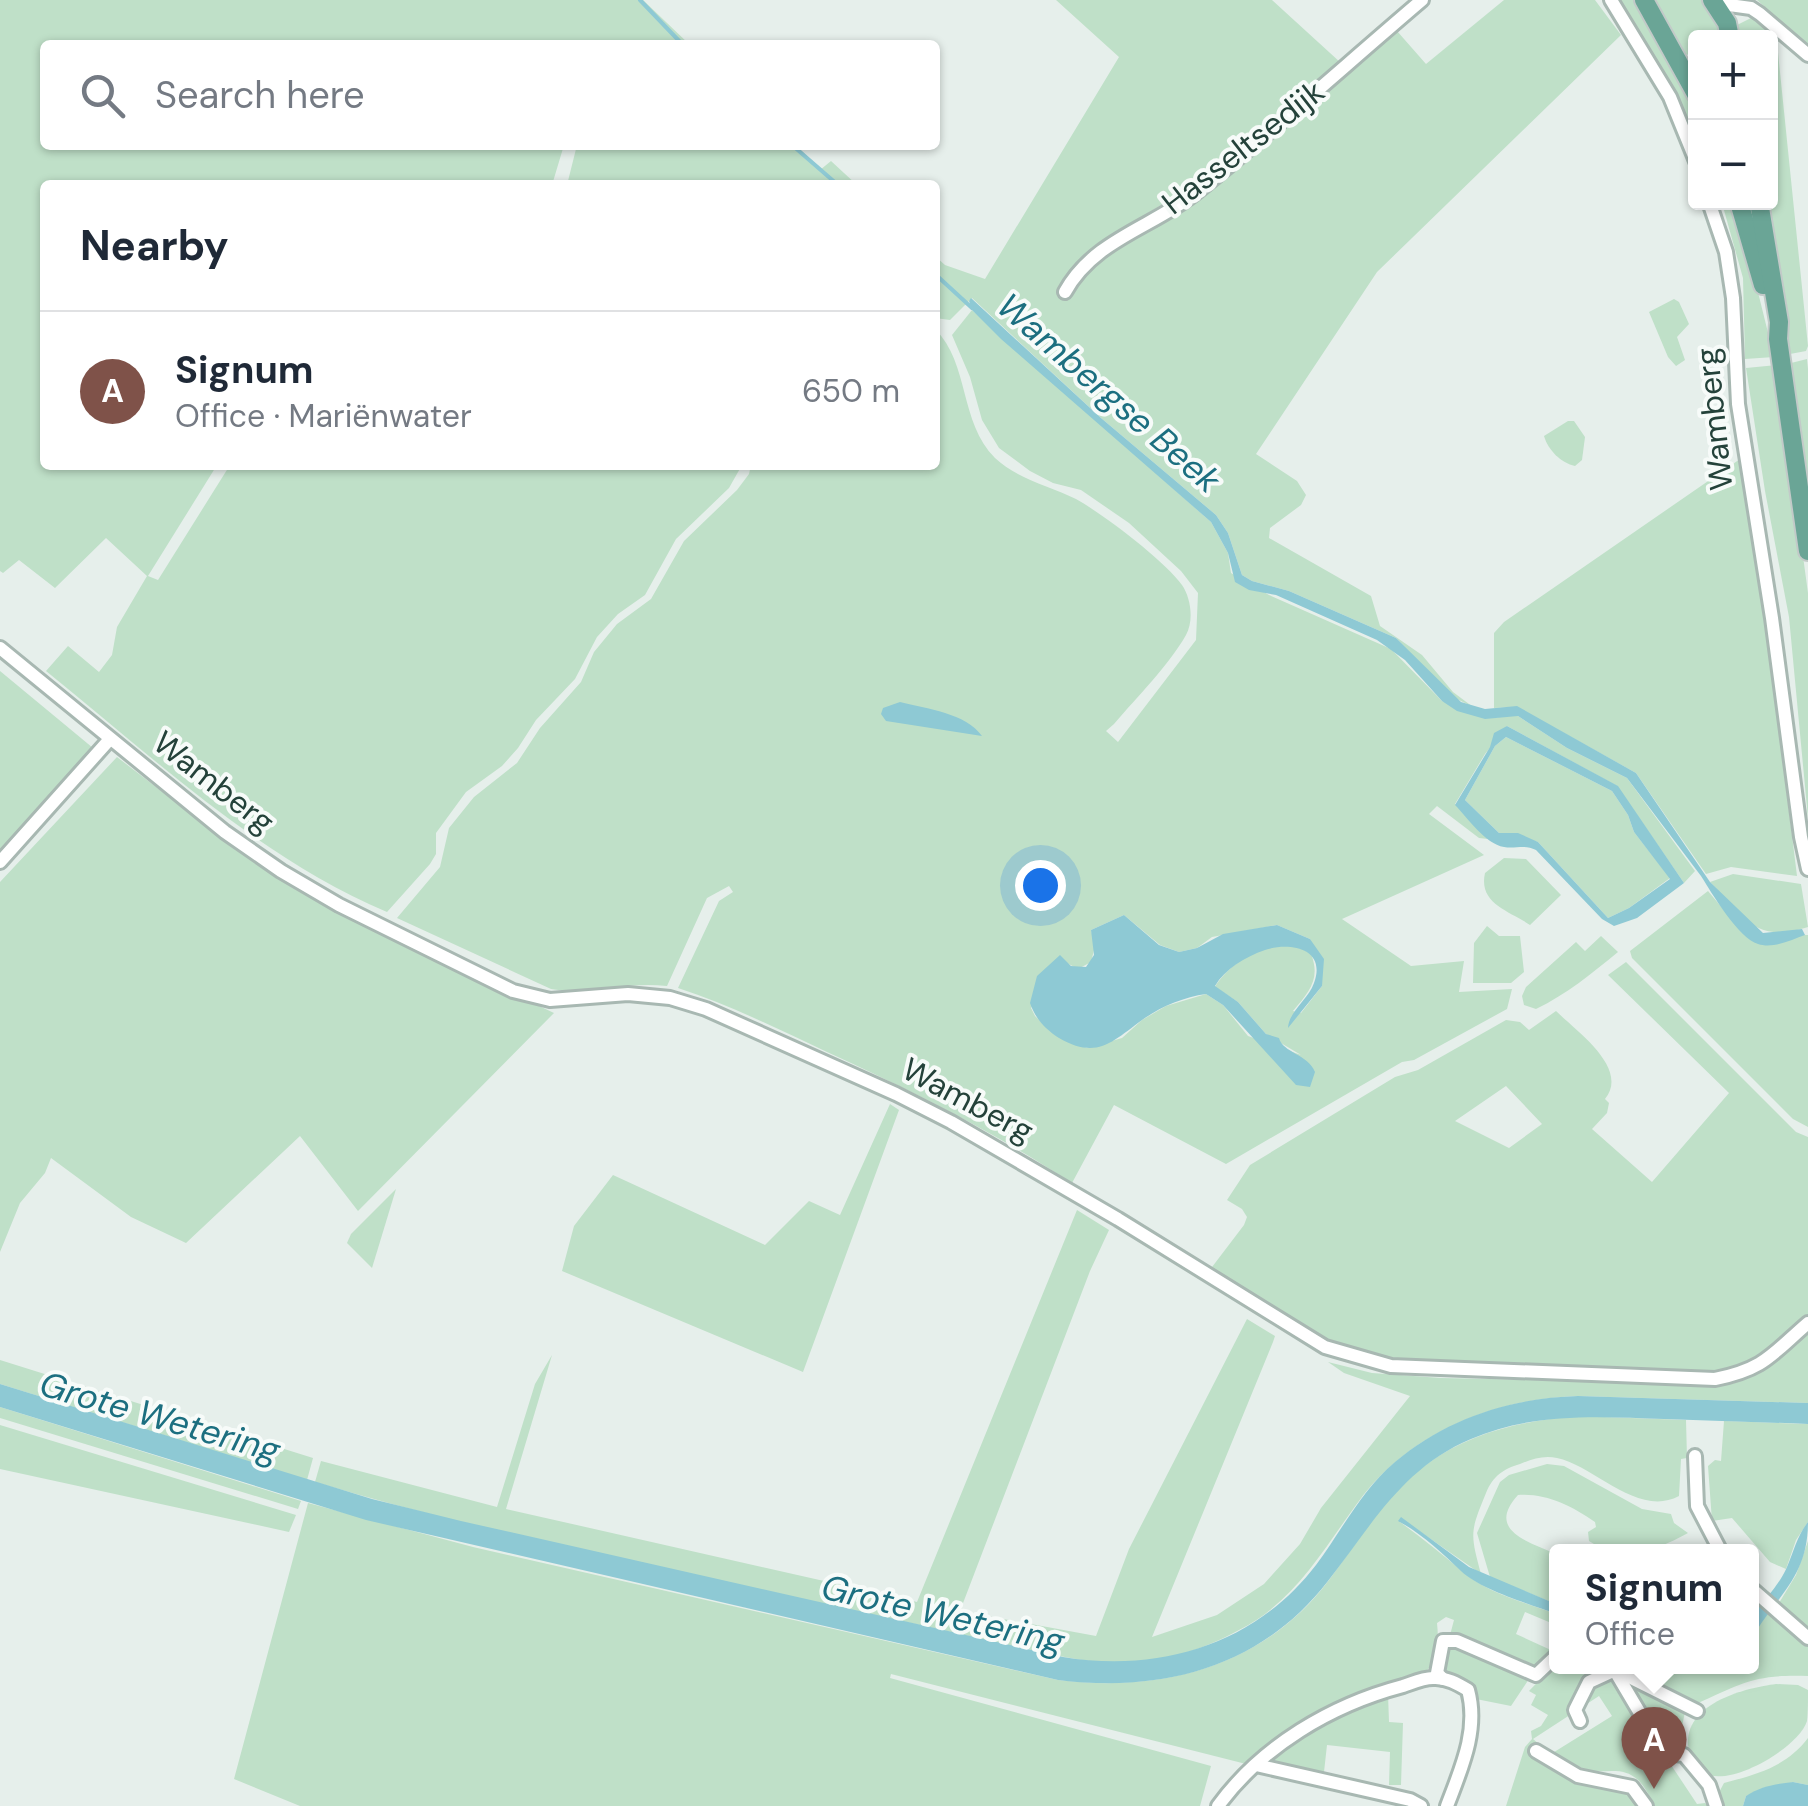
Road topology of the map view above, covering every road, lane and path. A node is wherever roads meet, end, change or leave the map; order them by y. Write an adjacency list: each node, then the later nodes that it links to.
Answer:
1 (1422, 0): 16 (street, Hasseltsedijk)
2 (1612, 0): 12 (street)
3 (1644, 0): 9 (main road)
4 (1714, 2): 5 (street); 6 (main road)
5 (1740, 8): 7 (street); 8 (street)
6 (1728, 30)
7 (1730, 30)
8 (1808, 55)
9 (1676, 56): 10 (main road); 11 (main road)
10 (1688, 60)
11 (1688, 79)
12 (1688, 141)
13 (1712, 210): 22 (street, Wamberg)
14 (1741, 210): 17 (main road)
15 (1761, 210): 17 (main road)
16 (1065, 292)
17 (1778, 338): 18 (main road)
18 (1808, 550)
19 (0, 648): 20 (street, Wamberg)
20 (115, 742): 21 (street); 23 (street, Wamberg)
21 (0, 862)
22 (1808, 869)
23 (1808, 1323)
24 (1695, 1456): 25 (street)
25 (1717, 1544)
26 (1759, 1596): 27 (street)
27 (1808, 1638)
28 (1549, 1663): 32 (street)
29 (1604, 1674): 34 (street)
30 (1617, 1674): 41 (street)
31 (1626, 1674): 33 (street)
32 (1444, 1679): 36 (street); 39 (street)
33 (1697, 1711)
34 (1580, 1721)
35 (1536, 1752): 40 (street)
36 (1256, 1764): 37 (street); 38 (street)
37 (1218, 1806)
38 (1421, 1806)
39 (1447, 1806)
40 (1646, 1806)
41 (1716, 1806)

